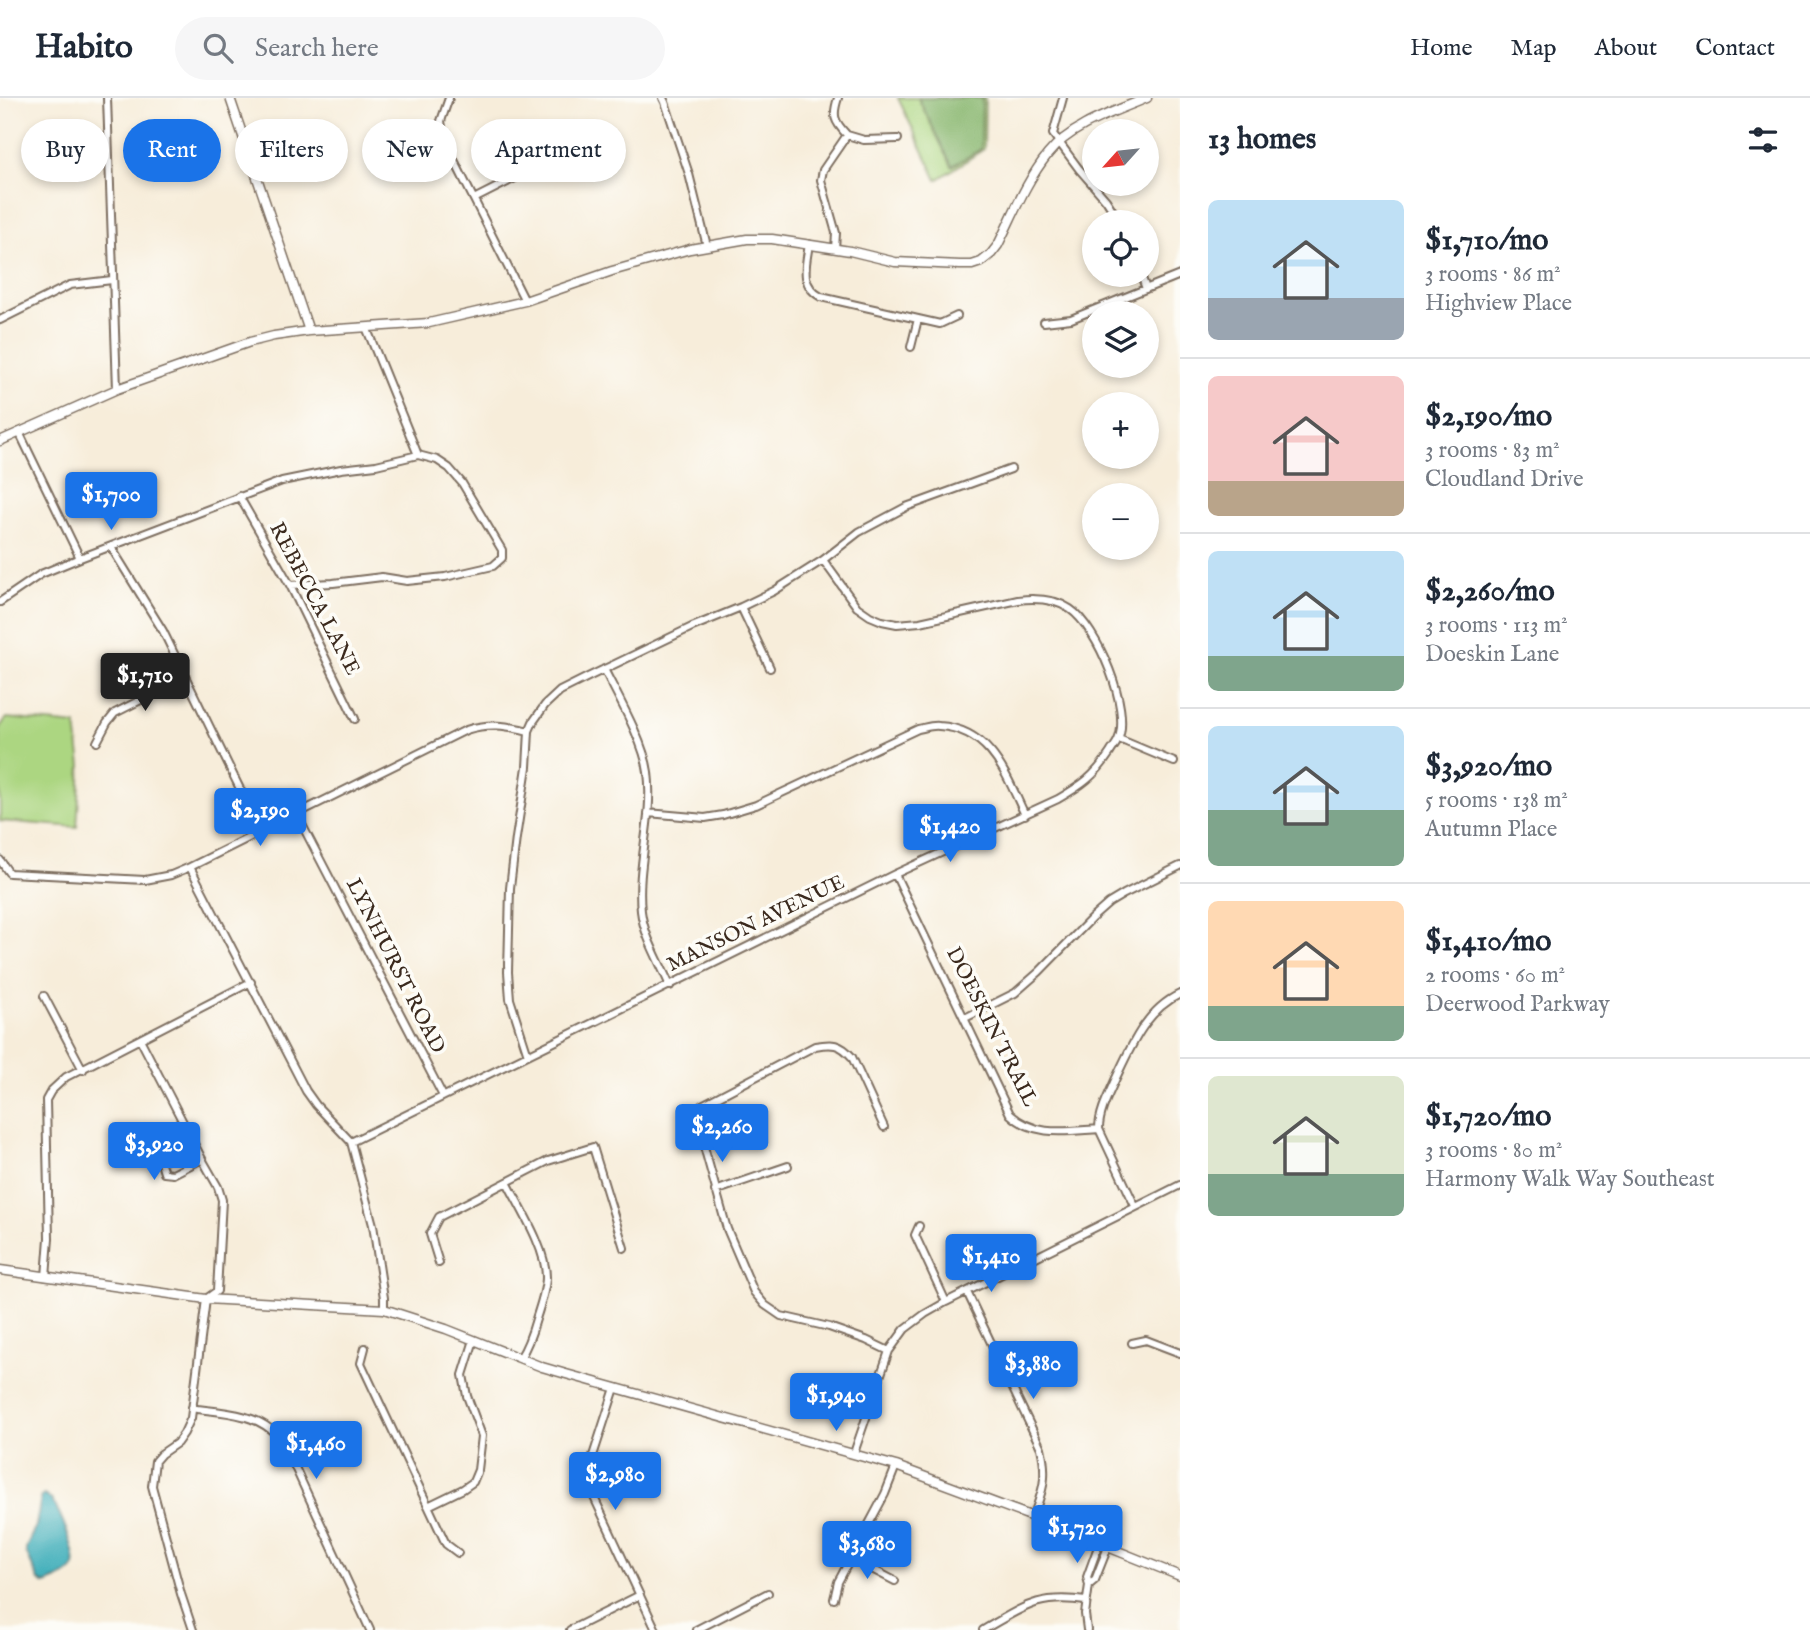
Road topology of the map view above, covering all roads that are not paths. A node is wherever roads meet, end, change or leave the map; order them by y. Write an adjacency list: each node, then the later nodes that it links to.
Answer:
1 (107, 98): 18 (street)
2 (230, 98): 26 (street)
3 (449, 98): 13 (street)
4 (663, 98): 15 (street)
5 (838, 98): 8 (street)
6 (1063, 98): 10 (street)
7 (1147, 98): 10 (street)
8 (846, 135): 9 (street); 16 (street)
9 (898, 139)
10 (1060, 143): 11 (street); 16 (street)
11 (1082, 172)
12 (507, 182): 13 (street)
13 (474, 199): 20 (street)
14 (809, 244): 15 (street); 16 (street); 22 (street)
15 (707, 246): 20 (street)
16 (835, 248)
17 (1180, 275): 19 (street)
18 (112, 280): 23 (street); 28 (street)
19 (1146, 289): 24 (street)
20 (525, 301): 25 (street)
21 (957, 316): 22 (street)
22 (919, 319): 27 (street)
23 (0, 320)
24 (1044, 322)
25 (366, 327): 26 (street); 31 (street)
26 (309, 331): 28 (street)
27 (912, 347)
28 (117, 389): 29 (street)
29 (19, 432): 30 (street); 35 (street)
30 (1, 438)
31 (418, 454): 33 (street); 37 (street)
32 (1011, 469): 36 (street)
33 (239, 496): 34 (street); 37 (street, REBECCA LANE)
34 (111, 547): 35 (street); 42 (street)
35 (79, 558): 38 (street)
36 (823, 560): 39 (street); 45 (street)
37 (290, 585): 43 (street, REBECCA LANE)
38 (0, 601)
39 (741, 607): 40 (street); 41 (street)
40 (770, 668)
41 (604, 669): 44 (street); 48 (street)
42 (186, 677): 46 (street); 51 (street)
43 (355, 719)
44 (529, 731): 49 (street); 62 (street)
45 (1119, 739): 47 (street); 50 (street, MANSON AVENUE)
46 (97, 742)
47 (1174, 762)
48 (648, 813): 50 (street); 57 (street)
49 (297, 815): 51 (street); 64 (street, LYNHURST ROAD)
50 (1025, 815): 55 (street, MANSON AVENUE)
51 (261, 832): 54 (street)
52 (0, 860): 54 (street)
53 (1180, 866): 60 (street)
54 (190, 867): 56 (street)
55 (895, 874): 57 (street, MANSON AVENUE); 60 (street, DOESKIN TRAIL)
56 (251, 982): 61 (street); 67 (street)
57 (670, 986): 62 (street, MANSON AVENUE)
58 (1180, 994): 66 (street)
59 (44, 996): 63 (street)
60 (965, 1018): 66 (street, DOESKIN TRAIL)
61 (140, 1039): 63 (street); 68 (street)
62 (528, 1055): 64 (street, MANSON AVENUE)
63 (83, 1070): 79 (street)
64 (443, 1096): 67 (street, MANSON AVENUE)
65 (884, 1127): 73 (street)
66 (1099, 1129): 74 (street)
67 (351, 1142): 83 (street)
68 (193, 1143): 69 (street); 69 (street)
69 (202, 1159): 81 (street)
70 (788, 1166): 73 (street)
71 (507, 1182): 76 (street); 77 (street); 89 (street)
72 (1180, 1185): 74 (street)
73 (715, 1191): 87 (street)
74 (1135, 1206): 80 (street)
75 (919, 1226): 82 (street)
76 (624, 1248)
77 (439, 1263)
78 (0, 1270): 79 (street)
79 (46, 1277): 81 (street)
80 (967, 1292): 82 (street); 95 (street)
81 (206, 1299): 83 (street); 91 (street)
82 (946, 1301): 87 (street)
83 (384, 1309): 84 (street)
84 (474, 1340): 89 (street); 94 (street)
85 (1132, 1343): 88 (street)
86 (365, 1348): 94 (street)
87 (889, 1350): 92 (street)
88 (1180, 1353)
89 (520, 1359): 90 (street)
90 (615, 1388): 92 (street); 104 (street)
91 (192, 1407): 107 (street); 108 (street)
92 (854, 1453): 93 (street)
93 (896, 1466): 95 (street); 99 (street)
94 (428, 1506): 98 (street)
95 (1033, 1517): 96 (street)
96 (1099, 1544): 97 (street); 102 (street)
97 (1108, 1547): 100 (street); 102 (street)
98 (458, 1553)
99 (851, 1558): 101 (street); 105 (street)
100 (1180, 1576)
101 (895, 1581)
102 (1089, 1585): 106 (street)
103 (768, 1593): 111 (street)
104 (640, 1595): 109 (street); 110 (street)
105 (834, 1599)
106 (1086, 1601): 112 (street); 113 (street)
107 (194, 1630)
108 (370, 1630)
109 (570, 1630)
110 (656, 1630)
111 (696, 1630)
112 (983, 1630)
113 (1087, 1630)

